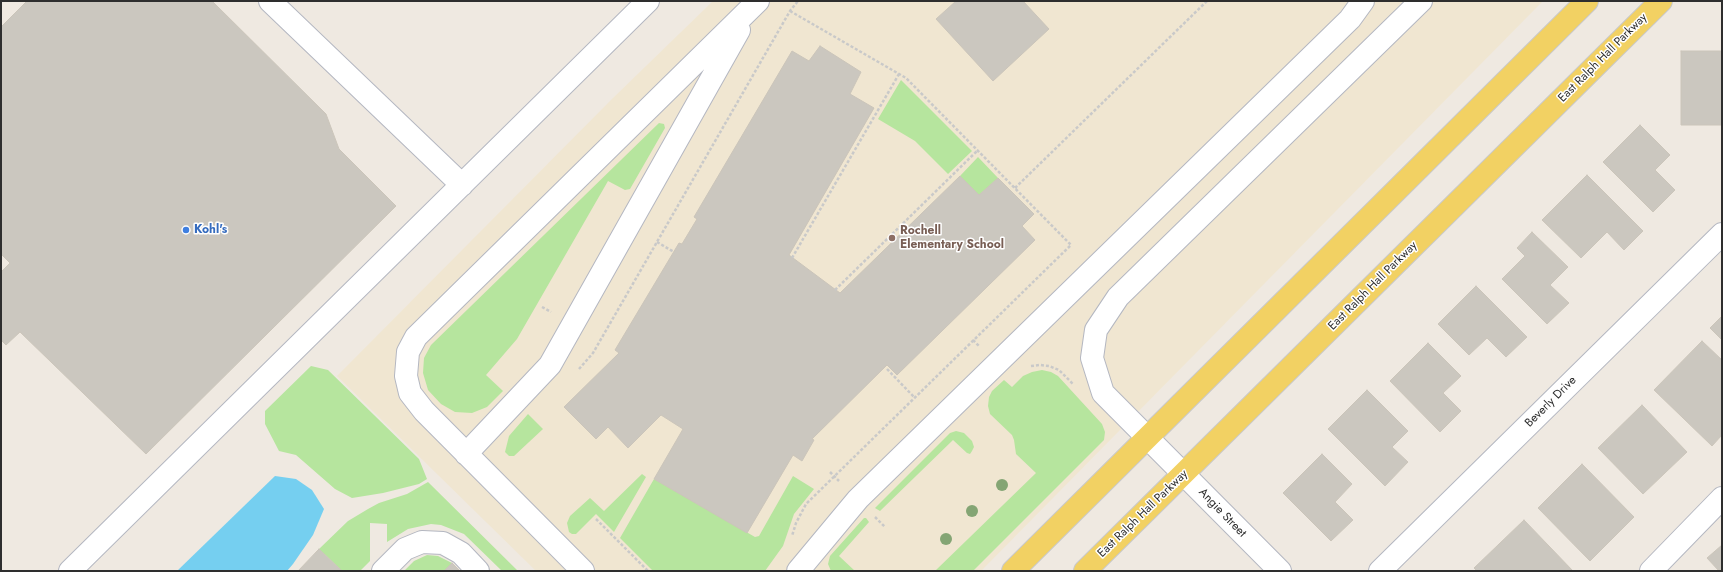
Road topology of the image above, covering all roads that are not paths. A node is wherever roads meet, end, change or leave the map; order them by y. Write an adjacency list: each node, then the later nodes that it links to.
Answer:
1 (270, 1): 8 (street)
2 (648, 1): 8 (street)
3 (1363, 1): 18 (street)
4 (1421, 1): 10 (street, Angie Street)
5 (1587, 1): 10 (main road)
6 (1661, 1): 12 (main road, East Ralph Hall Parkway)
7 (755, 4): 11 (street); 11 (street)
8 (462, 184): 14 (street)
9 (1722, 234): 22 (street, Beverly Drive)
10 (1148, 438): 12 (street, Angie Street); 19 (main road)
11 (466, 454): 17 (street)
12 (1184, 474): 20 (main road, East Ralph Hall Parkway); 21 (street, Angie Street)
13 (1722, 498): 23 (street)
14 (70, 571)
15 (383, 571): 16 (street)
16 (478, 571)
17 (583, 571)
18 (798, 571)
19 (1014, 571)
20 (1085, 571)
21 (1280, 571)
22 (1380, 571)
23 (1651, 571)

